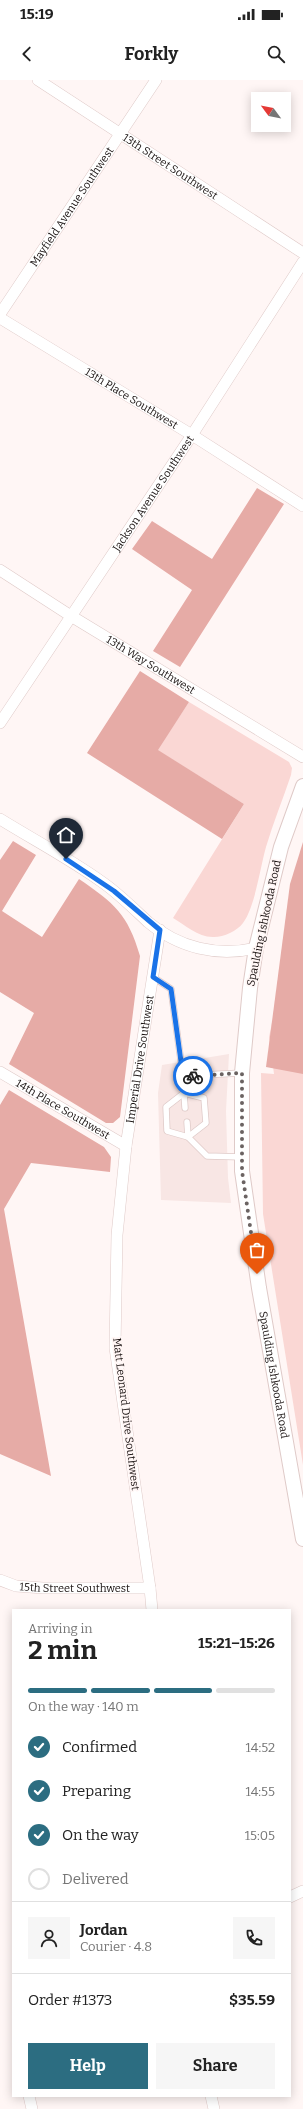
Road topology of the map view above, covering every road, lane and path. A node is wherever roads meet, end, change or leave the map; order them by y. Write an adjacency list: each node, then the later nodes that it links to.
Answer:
1 (38, 80): 3 (street, 13th Street Southwest)
2 (156, 80): 3 (street, Mayfield Avenue Southwest)
3 (119, 135): 4 (street, 13th Street Southwest); 6 (street, Mayfield Avenue Southwest)
4 (303, 253)
5 (303, 262): 8 (street, Jackson Avenue Southwest)
6 (0, 314)
7 (0, 318): 8 (street, 13th Place Southwest)
8 (192, 435): 9 (street, 13th Place Southwest); 11 (street, Jackson Avenue Southwest)
9 (303, 506)
10 (0, 570): 11 (street, 13th Way Southwest)
11 (71, 616): 12 (street, Jackson Avenue Southwest); 13 (street, 13th Way Southwest)
12 (0, 723)
13 (303, 757)
14 (303, 786): 17 (street, Spaulding Ishkooda Road)
15 (0, 819): 16 (street)
16 (160, 930): 17 (street); 18 (street, Imperial Drive Southwest)
17 (256, 948): 20 (street, Spaulding Ishkooda Road)
18 (153, 977): 21 (lane); 26 (street, Imperial Drive Southwest)
19 (0, 1072): 26 (street, 14th Place Southwest)
20 (242, 1073): 21 (lane); 27 (street, Spaulding Ishkooda Road)
21 (183, 1076): 22 (lane)
22 (184, 1093): 23 (lane); 25 (lane); 25 (lane)
23 (185, 1108)
24 (187, 1122): 25 (lane)
25 (188, 1136): 27 (lane)
26 (126, 1146): 30 (street, Matt Leonard Drive Southwest)
27 (242, 1157): 28 (street, Spaulding Ishkooda Road)
28 (303, 1539)
29 (0, 1580): 30 (street, 15th Street Southwest)
30 (150, 1588): 31 (street, Matt Leonard Drive Southwest)
31 (152, 1609)
32 (303, 1891): 33 (street)
33 (291, 1897)
34 (29, 2097): 36 (street)
35 (211, 2097): 37 (street)
36 (32, 2109)
37 (214, 2109)

